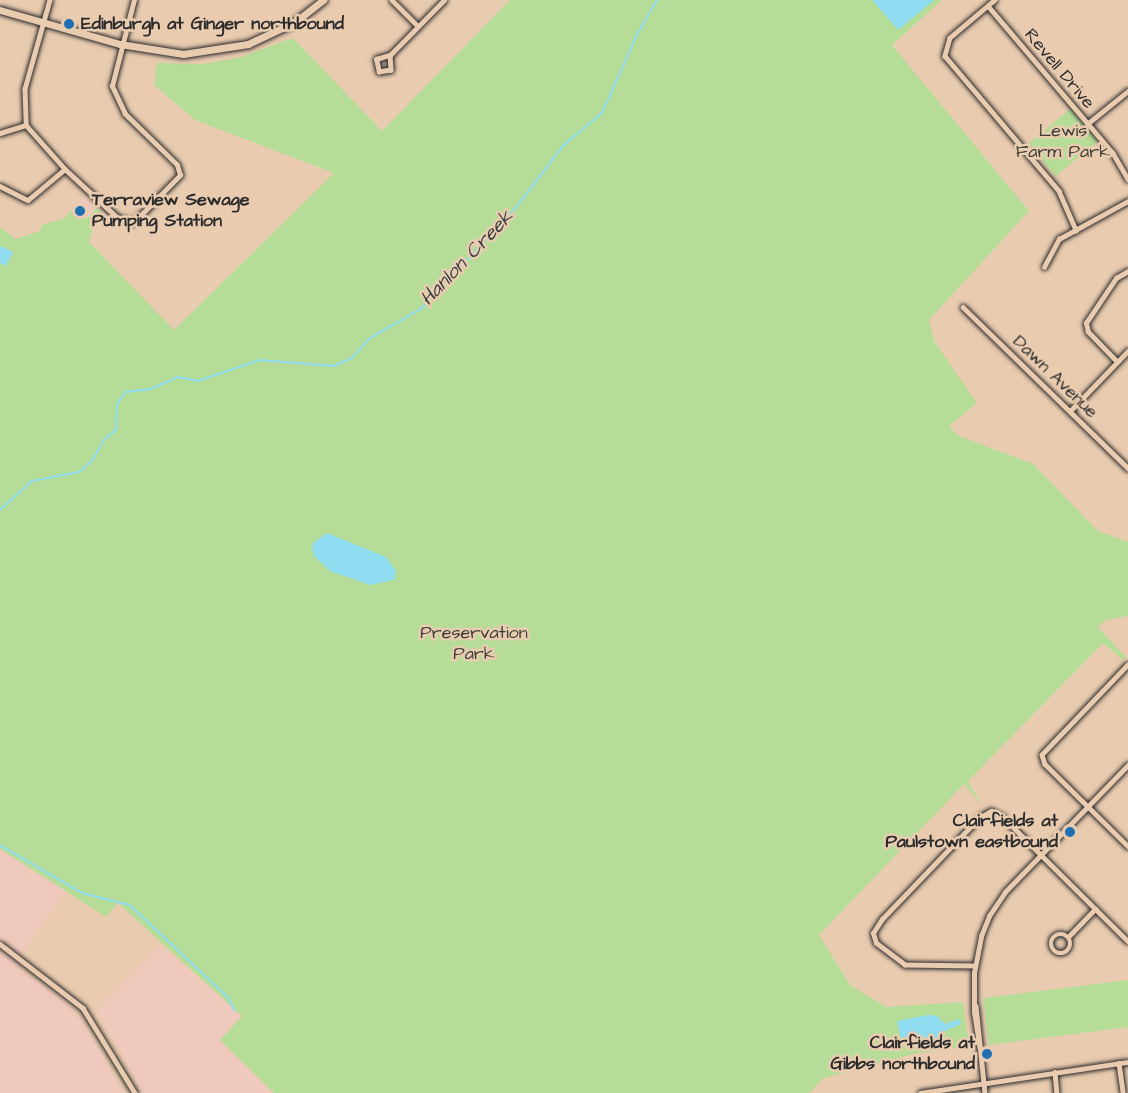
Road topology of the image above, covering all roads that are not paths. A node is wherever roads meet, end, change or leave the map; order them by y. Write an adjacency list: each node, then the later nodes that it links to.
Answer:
1 (50, 0): 9 (street)
2 (134, 0): 11 (street)
3 (323, 0): 11 (main road)
4 (392, 0): 10 (street)
5 (444, 0): 10 (street)
6 (995, 0): 7 (street)
7 (988, 7): 14 (street, Revell Drive); 21 (street)
8 (0, 10): 9 (main road)
9 (44, 22): 11 (main road); 15 (street)
10 (418, 26): 12 (street)
11 (120, 44): 17 (street)
12 (390, 55): 12 (street)
13 (1128, 91): 14 (street)
14 (1087, 124): 18 (street, Revell Drive)
15 (26, 126): 16 (street); 17 (street)
16 (0, 133)
17 (65, 170): 19 (street)
18 (1128, 178)
19 (0, 186)
20 (1128, 201): 21 (street)
21 (1076, 230): 22 (street)
22 (1044, 267)
23 (1128, 272): 26 (street)
24 (963, 307): 27 (street, Dawn Avenue)
25 (1128, 351): 26 (street)
26 (1117, 362): 27 (street)
27 (1071, 410): 28 (street, Dawn Avenue)
28 (1128, 468)
29 (1128, 665): 31 (street)
30 (1128, 765): 31 (street)
31 (1088, 806): 32 (street); 33 (street)
32 (1128, 846)
33 (1040, 854): 34 (street); 38 (street); 38 (street)
34 (1095, 909): 35 (street); 36 (street)
35 (1068, 937): 35 (street)
36 (1128, 941)
37 (0, 944): 43 (street)
38 (974, 966): 42 (street)
39 (1128, 1062): 40 (street)
40 (1119, 1064): 41 (street); 47 (street)
41 (1055, 1072): 42 (street); 46 (street)
42 (984, 1082): 44 (street); 45 (street)
43 (135, 1093)
44 (920, 1093)
45 (985, 1093)
46 (1057, 1093)
47 (1123, 1093)

